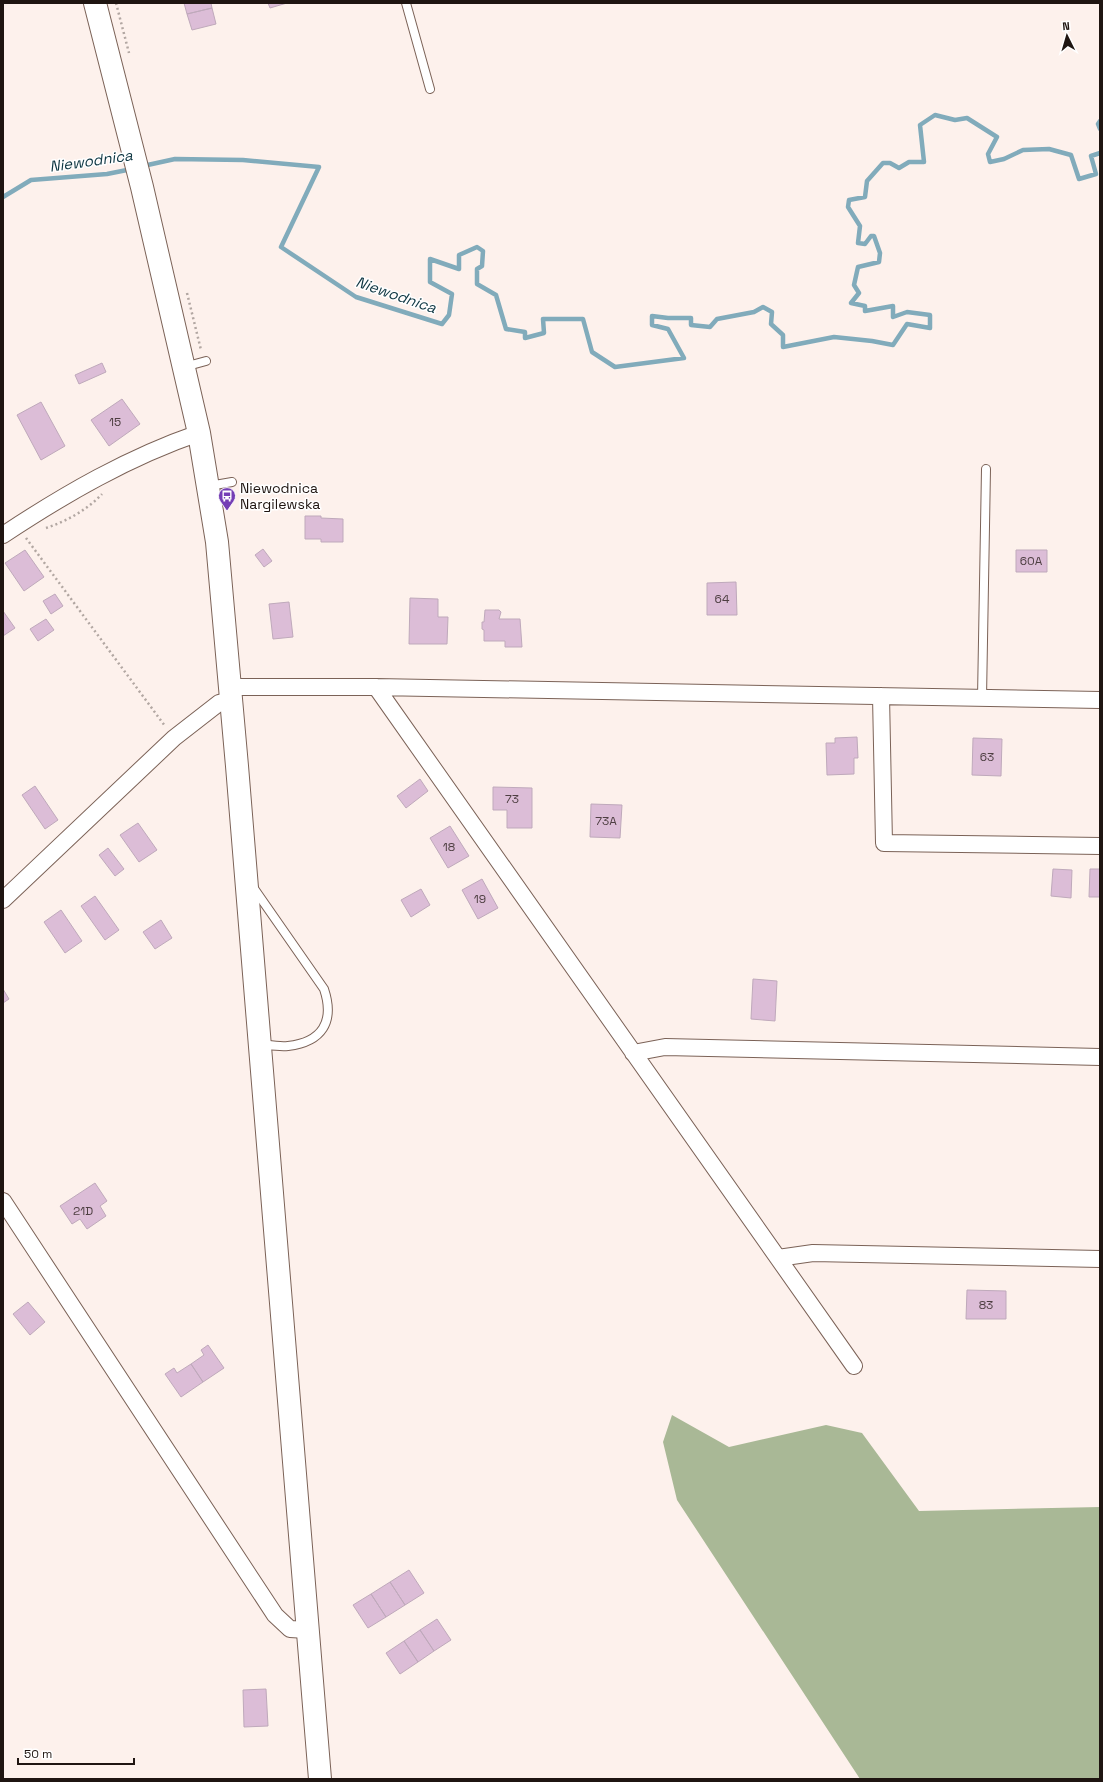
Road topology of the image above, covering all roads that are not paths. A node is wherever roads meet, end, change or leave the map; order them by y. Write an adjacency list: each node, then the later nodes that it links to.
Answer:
1 (95, 3): 5 (street)
2 (406, 3): 3 (lane)
3 (430, 89)
4 (206, 361): 5 (lane)
5 (184, 367): 6 (street)
6 (199, 433): 9 (street); 10 (street)
7 (986, 469): 14 (lane)
8 (232, 482): 9 (lane)
9 (208, 486): 12 (street)
10 (3, 535)
11 (376, 687): 12 (street); 13 (street); 20 (street)
12 (230, 693): 17 (street); 18 (street)
13 (881, 696): 14 (street); 16 (street)
14 (982, 698): 15 (street)
15 (1100, 700)
16 (1100, 846)
17 (245, 874): 19 (street); 19 (lane)
18 (3, 900)
19 (259, 1044): 26 (street)
20 (633, 1052): 21 (street); 23 (street)
21 (1100, 1057)
22 (3, 1201): 26 (street)
23 (778, 1258): 24 (street); 25 (street)
24 (1100, 1259)
25 (854, 1366)
26 (307, 1630): 27 (street)
27 (320, 1779)

